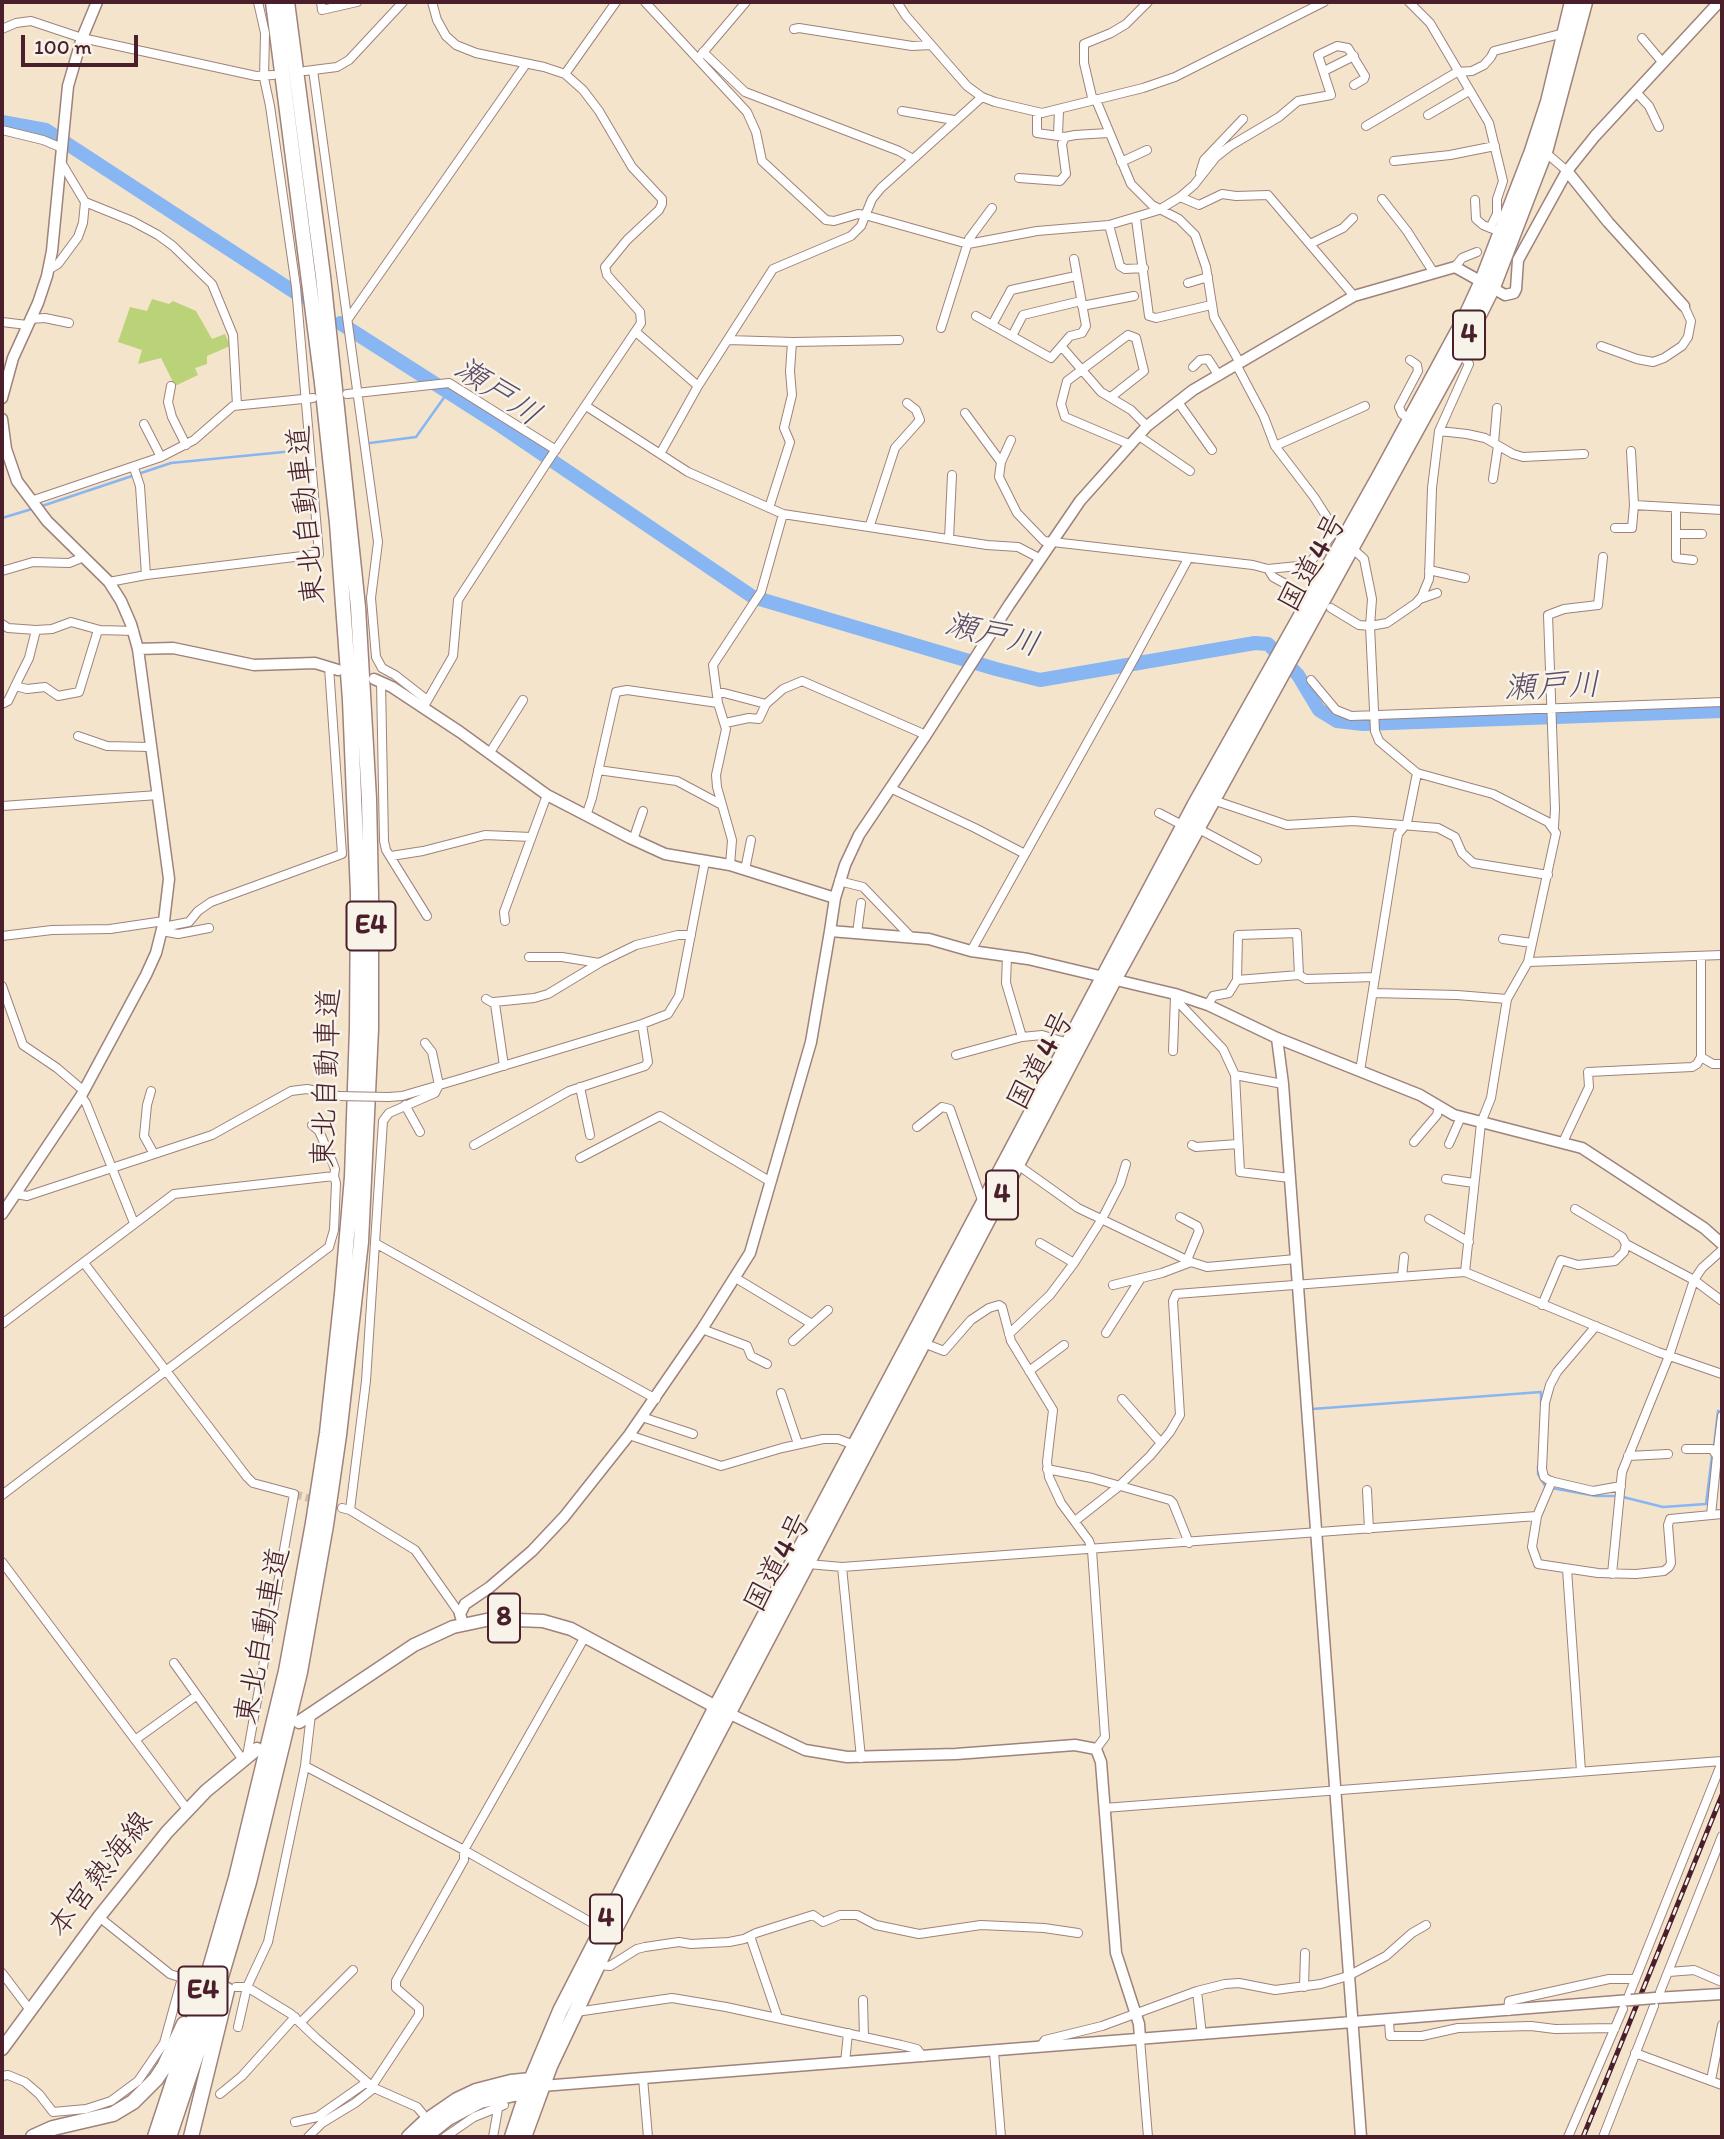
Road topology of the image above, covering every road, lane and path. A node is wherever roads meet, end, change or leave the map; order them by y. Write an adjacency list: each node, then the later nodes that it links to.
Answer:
1 (97, 2): 22 (street)
2 (258, 2): 34 (street)
3 (273, 2): 389 (highway, 東北自動車道 / E4)
4 (287, 2): 389 (highway, 東北自動車道 / E4)
5 (321, 2): 6 (street)
6 (357, 2)
7 (403, 2): 91 (street)
8 (432, 2): 29 (street)
9 (616, 2): 32 (street)
10 (645, 2): 27 (street)
11 (746, 2): 25 (street)
12 (897, 2): 24 (street)
13 (1148, 2): 39 (street)
14 (1324, 2): 39 (street)
15 (1409, 2): 31 (street)
16 (1572, 2): 21 (highway, 国道4号 / 4)
17 (1585, 2): 54 (highway, 国道4号 / 4)
18 (1719, 2): 28 (street)
19 (2, 29): 22 (street)
20 (794, 29): 24 (street)
21 (1566, 33): 31 (street); 72 (highway, 国道4号 / 4)
22 (82, 38): 34 (street); 51 (street)
23 (1642, 38): 28 (street)
24 (931, 45): 38 (street)
25 (703, 52): 27 (street); 55 (street)
26 (1354, 56): 30 (street); 30 (street); 35 (street)
27 (696, 60): 68 (street)
28 (1663, 63): 37 (street)
29 (526, 64): 32 (street); 91 (street)
30 (1324, 71): 60 (street)
31 (1457, 72): 36 (street); 46 (street)
32 (565, 74): 97 (street)
33 (273, 75): 34 (street)
34 (263, 76): 116 (street)
35 (1354, 85)
36 (1469, 91): 43 (street); 52 (street)
37 (1636, 92): 47 (street); 59 (street)
38 (982, 97): 42 (street); 45 (street)
39 (1096, 100): 40 (street); 49 (street)
40 (1059, 110): 42 (street); 50 (street)
41 (902, 111): 45 (street)
42 (1037, 113): 50 (street)
43 (1429, 115)
44 (1243, 119): 60 (street)
45 (954, 120): 55 (street)
46 (1366, 126)
47 (1659, 127)
48 (2, 130): 51 (street)
49 (1108, 134): 50 (street); 58 (street)
50 (1062, 136): 61 (street)
51 (63, 143): 56 (street)
52 (1495, 146): 57 (street); 72 (street)
53 (1147, 149): 58 (street)
54 (1545, 152): 59 (street); 84 (highway, 国道4号 / 4)
55 (913, 159): 68 (street)
56 (61, 161): 65 (street); 79 (street)
57 (1394, 161)
58 (1121, 162): 67 (street)
59 (1567, 171): 84 (street); 89 (street)
60 (1200, 176): 62 (street)
61 (1019, 178)
62 (1181, 197): 67 (street); 74 (street)
63 (1382, 199): 80 (street)
64 (1475, 200): 72 (street)
65 (85, 202): 79 (street); 119 (street)
66 (992, 208): 73 (street)
67 (1159, 210): 70 (street); 82 (street)
68 (865, 215): 73 (street); 99 (street)
69 (1353, 218): 74 (street)
70 (1136, 219): 71 (street); 78 (street)
71 (1109, 225): 73 (street); 78 (street)
72 (1496, 230): 84 (highway, 国道4号 / 4)
73 (968, 244): 96 (street)
74 (1310, 244): 86 (street)
75 (1477, 252): 76 (street)
76 (1459, 258): 80 (street); 84 (street)
77 (1074, 260): 81 (street)
78 (1144, 268): 88 (street)
79 (48, 270): 93 (street)
80 (1434, 273): 86 (street)
81 (1076, 276): 87 (street); 95 (street)
82 (1208, 277): 83 (street); 88 (street)
83 (1188, 283)
84 (1487, 284): 104 (highway, 国道4号 / 4); 125 (highway, 国道4号 / 4)
85 (1134, 296): 87 (street)
86 (1354, 296): 106 (street)
87 (1082, 303): 98 (street); 103 (street)
88 (1211, 305): 106 (street)
89 (1684, 306): 102 (street)
90 (976, 316): 95 (street)
91 (348, 321): 112 (street)
92 (2, 322): 93 (street)
93 (28, 322): 94 (street); 115 (street)
94 (69, 323)
95 (992, 325): 98 (street)
96 (941, 328)
97 (636, 332): 111 (street); 120 (street)
98 (1012, 336): 103 (street)
99 (728, 340): 101 (street); 111 (street)
100 (899, 340): 101 (street)
101 (792, 342): 148 (street)
102 (1601, 346)
103 (1062, 347): 108 (street)
104 (1460, 352): 128 (street); 157 (highway, 国道4号 / 4)
105 (1410, 360): 125 (street)
106 (1239, 364): 109 (street); 134 (street)
107 (1194, 367): 109 (street)
108 (1083, 371): 114 (street); 114 (street); 131 (street)
109 (1219, 376): 117 (street)
110 (171, 386): 133 (street)
111 (698, 386): 137 (street)
112 (358, 393): 113 (street); 139 (street); 190 (street)
113 (347, 394)
114 (1111, 397): 127 (street)
115 (2, 398)
116 (309, 398): 119 (street); 167 (street)
117 (1178, 402): 127 (street); 135 (street)
118 (907, 403): 152 (street)
119 (237, 405): 133 (street)
120 (586, 406): 137 (street); 139 (street)
121 (1365, 407): 134 (street)
122 (1497, 408): 132 (street)
123 (965, 413): 141 (street)
124 (2, 419): 129 (street)
125 (1410, 419): 157 (highway, 国道4号 / 4)
126 (144, 424): 140 (street)
127 (1147, 426): 131 (street)
128 (1439, 431): 132 (street); 165 (street)
129 (3, 437): 147 (street)
130 (1011, 440): 141 (street)
131 (1135, 440): 142 (street); 158 (street)
132 (1496, 444): 138 (street); 145 (street)
133 (186, 445): 140 (street)
134 (1275, 446): 157 (street)
135 (1212, 450)
136 (1631, 452): 146 (street)
137 (660, 454): 148 (street)
138 (1584, 454)
139 (552, 456): 190 (street)
140 (161, 457): 143 (street)
141 (1001, 462): 158 (street)
142 (1190, 471)
143 (136, 472): 147 (street); 167 (street)
144 (952, 475): 156 (street)
145 (1493, 479)
146 (1634, 505): 149 (street); 153 (street)
147 (34, 506): 159 (street)
148 (769, 508): 151 (street)
149 (1676, 508): 150 (street); 154 (street)
150 (1722, 510)
151 (783, 514): 152 (street); 185 (street)
152 (870, 526): 156 (street)
153 (1615, 528)
154 (1676, 534): 155 (street); 163 (street)
155 (1702, 534)
156 (949, 539): 161 (street)
157 (1344, 539): 164 (street); 175 (street); 181 (highway, 国道4号 / 4)
158 (1052, 543): 161 (street); 162 (street)
159 (84, 557): 166 (street); 169 (street)
160 (1603, 557): 192 (street)
161 (1041, 559): 195 (street)
162 (1188, 559): 164 (street); 216 (street)
163 (1693, 560)
164 (1268, 569): 170 (street)
165 (1429, 570): 168 (street); 172 (street)
166 (2, 571)
167 (146, 575): 169 (street)
168 (1465, 579)
169 (109, 582): 178 (street)
170 (1302, 593)
171 (1437, 593): 172 (street)
172 (1420, 599): 175 (street)
173 (1331, 608): 175 (street)
174 (2, 624): 176 (street)
175 (1370, 626): 193 (street)
176 (36, 630): 177 (street); 184 (street)
177 (98, 630): 178 (street); 184 (street)
178 (134, 631): 179 (street)
179 (138, 649): 180 (street); 197 (street)
180 (333, 668): 228 (street)
181 (1275, 676): 204 (highway, 国道4号 / 4); 211 (highway, 国道4号 / 4)
182 (1311, 680): 193 (street)
183 (378, 681): 190 (street); 217 (street)
184 (15, 686): 189 (street)
185 (717, 693): 188 (street); 191 (street)
186 (523, 700): 198 (street)
187 (1722, 702): 192 (street)
188 (718, 703): 194 (street); 199 (street)
189 (2, 704)
190 (425, 704): 198 (street)
191 (766, 705): 194 (street); 195 (street)
192 (1551, 710): 193 (street); 212 (street)
193 (1375, 717): 200 (street)
194 (725, 723): 205 (street)
195 (926, 735): 201 (street)
196 (78, 736): 197 (street)
197 (150, 747): 202 (street)
198 (489, 754): 203 (street)
199 (598, 770): 205 (street); 209 (street)
200 (1417, 773): 210 (street); 212 (street)
201 (890, 788): 216 (street); 223 (street)
202 (158, 795): 206 (street); 228 (street)
203 (547, 795): 209 (street); 213 (street)
204 (1213, 800): 210 (street); 211 (highway, 国道4号 / 4)
205 (722, 805): 220 (street)
206 (2, 806)
207 (643, 811): 214 (street)
208 (1159, 813): 211 (street)
209 (586, 816): 214 (street)
210 (1404, 826): 222 (street); 245 (street)
211 (1190, 827): 218 (street); 246 (highway, 国道4号 / 4)
212 (1554, 827): 222 (street)
213 (531, 836): 217 (street); 227 (street)
214 (633, 840): 219 (street)
215 (751, 840): 221 (street)
216 (1024, 854): 237 (street)
217 (391, 856): 226 (street)
218 (1257, 860)
219 (705, 861): 220 (street); 232 (street)
220 (730, 865): 221 (street)
221 (745, 870): 224 (street)
222 (1548, 875): 236 (street)
223 (839, 880): 224 (street); 234 (street)
224 (835, 898): 230 (street)
225 (861, 903): 231 (street)
226 (427, 916)
227 (505, 921)
228 (163, 926): 229 (street); 233 (street); 270 (street)
229 (209, 928)
230 (830, 931): 231 (street); 293 (street)
231 (858, 933): 234 (street)
232 (691, 935): 243 (street); 253 (street)
233 (2, 936)
234 (912, 937): 237 (street)
235 (1503, 939): 236 (street)
236 (1532, 943): 242 (street)
237 (971, 951): 239 (street)
238 (1722, 955): 240 (street)
239 (1007, 956): 246 (street); 254 (street)
240 (1701, 956): 242 (street); 260 (street)
241 (529, 957): 243 (street)
242 (1528, 962): 251 (street)
243 (599, 963): 262 (street)
244 (1299, 975): 245 (street); 247 (street); 247 (street)
245 (1375, 977): 249 (street)
246 (1108, 979): 250 (street); 257 (highway, 国道4号 / 4); 287 (highway, 国道4号 / 4)
247 (1237, 980): 252 (street)
248 (2, 986): 270 (street)
249 (1373, 993): 251 (street); 263 (street)
250 (1175, 994): 252 (street); 258 (street); 264 (street)
251 (1507, 999): 274 (street)
252 (1208, 1004): 255 (street)
253 (642, 1024): 262 (street); 267 (street)
254 (1022, 1037): 257 (street); 259 (street)
255 (1277, 1038): 263 (street); 265 (street)
256 (425, 1043): 268 (street)
257 (1068, 1043): 287 (highway, 国道4号 / 4)
258 (1173, 1051)
259 (956, 1055)
260 (1701, 1057): 261 (street); 280 (street)
261 (1722, 1064)
262 (504, 1066): 268 (street)
263 (1360, 1071): 272 (street)
264 (1235, 1075): 265 (street); 281 (street)
265 (1283, 1084): 291 (street)
266 (464, 1085): 268 (street)
267 (580, 1087): 278 (street); 283 (street)
268 (438, 1088): 271 (street); 285 (street, bridge)
269 (151, 1091): 285 (street)
270 (82, 1094): 289 (street); 295 (street)
271 (405, 1105): 277 (street); 304 (street)
272 (1439, 1106): 273 (street); 279 (street)
273 (1461, 1117): 274 (street); 282 (street)
274 (1481, 1123): 280 (street); 294 (street)
275 (312, 1125): 290 (street)
276 (918, 1127): 296 (street)
277 (420, 1132)
278 (590, 1135)
279 (1414, 1142)
280 (1563, 1142): 307 (street)
281 (1238, 1144): 284 (street); 291 (street)
282 (1449, 1144)
283 (474, 1145)
284 (1192, 1145)
285 (154, 1154): 289 (street)
286 (580, 1158): 293 (street)
287 (1012, 1162): 296 (highway, 国道4号 / 4); 300 (street); 331 (highway, 国道4号 / 4)
288 (1126, 1164): 300 (street)
289 (110, 1168): 295 (street); 302 (street)
290 (334, 1176): 302 (street); 335 (street)
291 (1290, 1178): 310 (street)
292 (1446, 1179): 294 (street)
293 (771, 1182): 315 (street)
294 (1474, 1183): 303 (street)
295 (16, 1194): 298 (street)
296 (983, 1204): 331 (highway, 国道4号 / 4)
297 (1575, 1209): 306 (street)
298 (2, 1214)
299 (1180, 1217): 311 (street)
300 (1101, 1219): 311 (street); 313 (street)
301 (1429, 1219): 303 (street)
302 (134, 1223): 312 (street)
303 (1469, 1241): 314 (street)
304 (375, 1243): 339 (street); 371 (street)
305 (1040, 1243): 313 (street)
306 (1626, 1244): 318 (street); 322 (street)
307 (1722, 1244)
308 (1722, 1250): 318 (street)
309 (1404, 1257): 316 (street)
310 (1296, 1259): 311 (street); 320 (street)
311 (1189, 1261): 317 (street)
312 (84, 1263): 324 (street); 335 (street)
313 (1074, 1263): 329 (street)
314 (1465, 1272): 316 (street); 322 (street)
315 (734, 1277): 325 (street); 327 (street)
316 (1402, 1277): 320 (street)
317 (1141, 1278): 319 (street); 328 (street)
318 (1694, 1280): 321 (street); 333 (street)
319 (1113, 1284)
320 (1298, 1286): 345 (street); 363 (street)
321 (1722, 1301)
322 (1542, 1305): 326 (street)
323 (828, 1310): 325 (street)
324 (2, 1324)
325 (812, 1324): 330 (street)
326 (1596, 1326): 333 (street); 353 (street)
327 (702, 1329): 334 (street); 339 (street)
328 (1105, 1333)
329 (1009, 1334): 331 (street); 336 (street)
330 (793, 1341)
331 (918, 1341): 347 (highway, 国道4号 / 4)
332 (1065, 1345): 336 (street)
333 (1669, 1356): 337 (street); 350 (street)
334 (767, 1364)
335 (166, 1369): 357 (street); 380 (street)
336 (1029, 1371): 352 (street)
337 (1722, 1374)
338 (781, 1393): 346 (street)
339 (656, 1399): 342 (street)
340 (1122, 1399): 345 (street)
341 (1722, 1416): 351 (street)
342 (642, 1417): 343 (street); 344 (street)
343 (693, 1434)
344 (629, 1435): 346 (street); 371 (street)
345 (1161, 1443): 354 (street)
346 (798, 1444): 347 (street)
347 (861, 1448): 367 (highway, 国道4号 / 4); 375 (highway, 国道4号 / 4)
348 (1686, 1449): 351 (street)
349 (1668, 1454): 350 (street)
350 (1628, 1456): 356 (street)
351 (1717, 1456): 359 (street)
352 (1047, 1469): 354 (street); 361 (street)
353 (1552, 1481): 356 (street); 360 (street)
354 (1119, 1486): 361 (street); 364 (street)
355 (1367, 1490): 362 (street)
356 (1620, 1493): 370 (street)
357 (2, 1495)
358 (1722, 1514): 359 (street)
359 (1711, 1515): 370 (street)
360 (1537, 1516): 362 (street); 369 (street)
361 (1075, 1521): 365 (street)
362 (1369, 1529): 363 (street)
363 (1315, 1533): 364 (street); 385 (street)
364 (1189, 1543): 365 (street)
365 (1092, 1550): 368 (street); 379 (street)
366 (2, 1562): 378 (street)
367 (808, 1564): 368 (street); 375 (highway, 国道4号 / 4)
368 (842, 1567): 381 (street)
369 (1567, 1569): 370 (street); 384 (street)
370 (1612, 1574)
371 (461, 1619): 372 (main road, 8); 376 (main road, 8)
372 (586, 1635): 375 (main road, 8); 390 (street)
373 (174, 1663): 374 (street)
374 (196, 1696): 378 (street); 380 (street)
375 (723, 1710): 381 (street); 393 (highway, 国道4号 / 4); 397 (highway, 国道4号 / 4)
376 (311, 1714): 377 (main road, 8); 383 (street)
377 (299, 1722)
378 (135, 1740): 387 (street)
379 (1096, 1749): 381 (street); 386 (street)
380 (249, 1755): 387 (main road, 本宮熱海線)
381 (861, 1758)
382 (1722, 1761): 384 (street); 403 (street)
383 (305, 1766): 390 (street); 407 (street)
384 (1581, 1771): 385 (street)
385 (1335, 1790): 386 (street); 401 (street)
386 (1104, 1808): 417 (street)
387 (187, 1809): 391 (main road, 本宮熱海線)
388 (1722, 1836): 399 (street)
389 (252, 1844): 445 (highway); 446 (highway, 東北自動車道 / E4); 447 (highway, 東北自動車道 / E4); 448 (highway)
390 (464, 1850): 393 (street); 439 (street)
391 (99, 1917): 402 (street); 414 (main road, 本宮熱海線)
392 (1426, 1925): 401 (street)
393 (601, 1928): 440 (highway, 国道4号 / 4)
394 (1078, 1934): 395 (street)
395 (750, 1936): 397 (street); 418 (street)
396 (1305, 1953): 408 (street)
397 (597, 1965): 416 (highway, 国道4号 / 4)
398 (352, 1970): 419 (street)
399 (1669, 1972): 405 (street); 411 (street)
400 (2, 1973): 414 (street)
401 (1348, 1976): 408 (street); 421 (street)
402 (182, 1978): 404 (street); 435 (street)
403 (1635, 1979): 413 (street); 415 (street)
404 (192, 1981)
405 (1722, 1982)
406 (236, 1987): 407 (street)
407 (247, 1987): 419 (street); 423 (street)
408 (1304, 1987): 409 (street)
409 (1197, 1991): 417 (street); 426 (street)
410 (1722, 1994): 411 (street)
411 (1657, 1999): 413 (street, bridge); 432 (street)
412 (863, 2000): 427 (street)
413 (1628, 2001): 415 (street); 424 (street)
414 (30, 2010): 430 (main road, 本宮熱海線)
415 (1507, 2011): 420 (street)
416 (574, 2012): 418 (street); 440 (highway, 国道4号 / 4)
417 (1135, 2012): 428 (street); 429 (street)
418 (778, 2018): 425 (street)
419 (297, 2020): 439 (street); 441 (street)
420 (1389, 2021): 421 (street); 424 (street)
421 (1353, 2024): 426 (street); 458 (street)
422 (1722, 2025): 437 (street)
423 (238, 2027)
424 (1615, 2028): 459 (street)
425 (848, 2033): 427 (street); 434 (street)
426 (1202, 2035): 428 (street)
427 (864, 2037): 433 (street)
428 (1140, 2039): 429 (street); 457 (street)
429 (1040, 2047): 431 (street)
430 (2, 2049)
431 (994, 2052): 433 (street); 456 (street)
432 (1635, 2053): 437 (street); 460 (street)
433 (923, 2057): 434 (street)
434 (845, 2063): 436 (street)
435 (2, 2076)
436 (643, 2078): 440 (street); 455 (street)
437 (1711, 2080): 438 (street)
438 (1722, 2085)
439 (371, 2086): 442 (street); 443 (street); 449 (street)
440 (534, 2087): 450 (highway); 451 (highway); 453 (highway, 国道4号 / 4); 454 (highway, 国道4号 / 4)
441 (220, 2094)
442 (422, 2113)
443 (295, 2122)
444 (443, 2136): 452 (street)
445 (33, 2137)
446 (155, 2137)
447 (169, 2137)
448 (191, 2137)
449 (308, 2137)
450 (409, 2137)
451 (424, 2137)
452 (493, 2137)
453 (512, 2137)
454 (524, 2137)
455 (648, 2137)
456 (1001, 2137)
457 (1148, 2137)
458 (1361, 2137)
459 (1568, 2137)
460 (1603, 2137)

